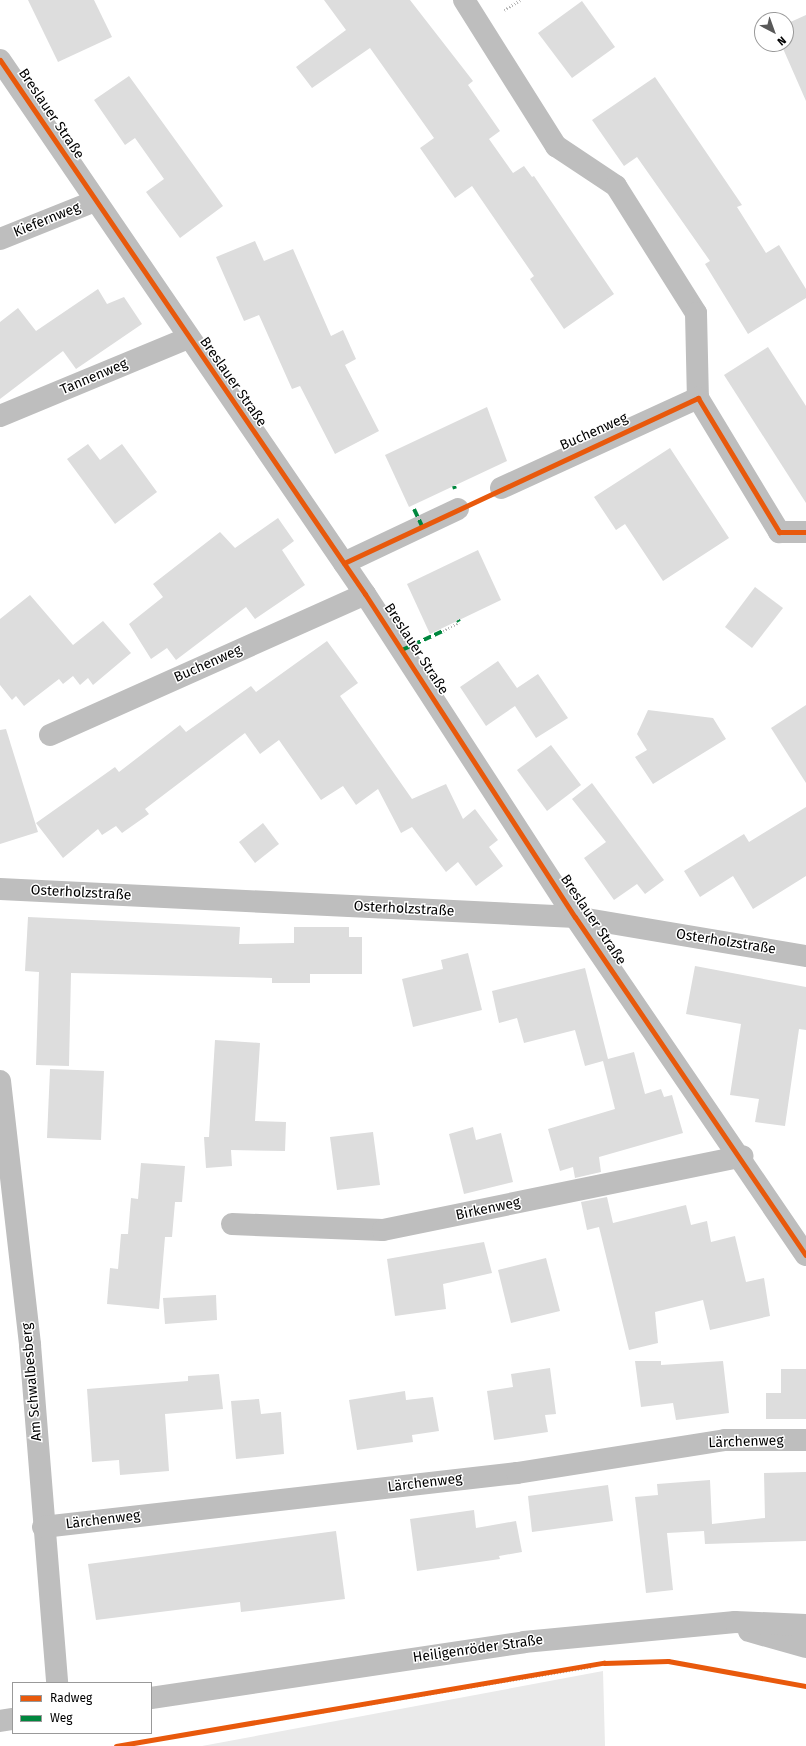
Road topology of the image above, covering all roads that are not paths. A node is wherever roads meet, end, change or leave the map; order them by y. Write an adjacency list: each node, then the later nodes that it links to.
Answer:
1 (464, 0): 6 (street)
2 (0, 60): 3 (street, Breslauer Straße)
3 (95, 201): 4 (street, Kiefernweg); 5 (street, Breslauer Straße)
4 (0, 239)
5 (188, 338): 7 (street, Tannenweg); 11 (street, Breslauer Straße)
6 (698, 398): 8 (street, Buchenweg); 10 (street)
7 (0, 416)
8 (501, 488)
9 (458, 509): 11 (street)
10 (806, 532)
11 (344, 563): 12 (street, Breslauer Straße)
12 (365, 594): 13 (street, Buchenweg); 15 (street, Breslauer Straße)
13 (50, 735)
14 (0, 889): 15 (street, Osterholzstraße)
15 (575, 917): 16 (street, Osterholzstraße); 18 (street, Breslauer Straße)
16 (806, 956)
17 (0, 1081): 22 (street, Am Schwalbesberg)
18 (742, 1156): 19 (street, Birkenweg); 20 (street, Breslauer Straße)
19 (232, 1224)
20 (806, 1255)
21 (806, 1440): 22 (street, Lärchenweg)
22 (43, 1527): 26 (street, Am Schwalbesberg)
23 (735, 1622): 24 (street, Heiligenröder Straße); 25 (street); 27 (street, Heiligenröder Straße)
24 (806, 1625)
25 (806, 1647)
26 (57, 1682)
27 (152, 1698)
28 (12, 1719): 29 (street)
29 (0, 1721)

